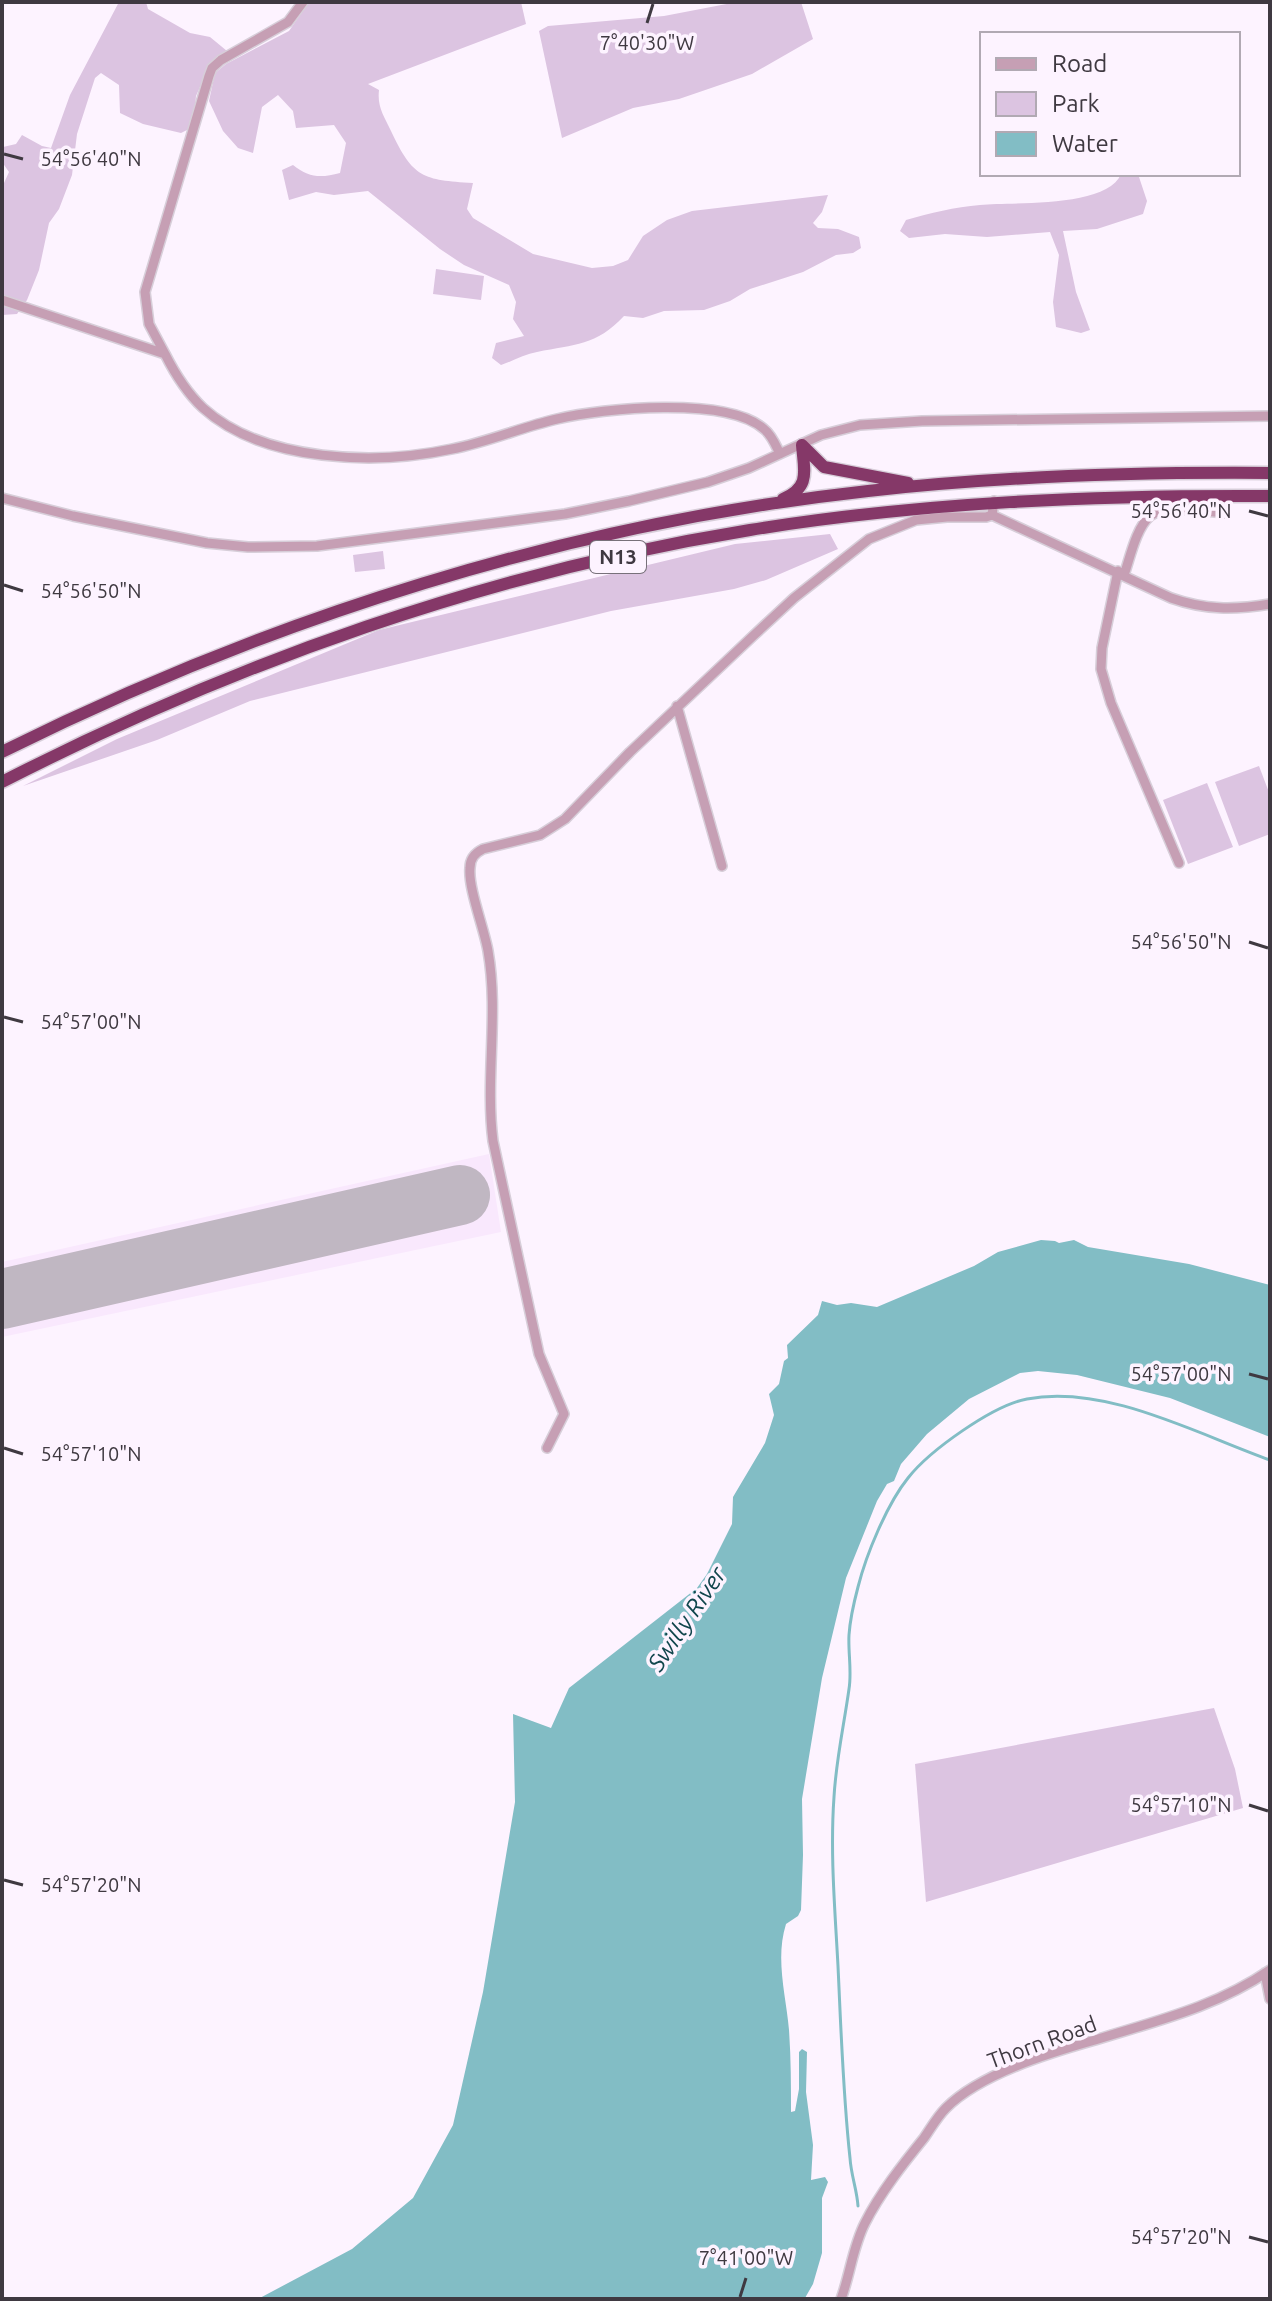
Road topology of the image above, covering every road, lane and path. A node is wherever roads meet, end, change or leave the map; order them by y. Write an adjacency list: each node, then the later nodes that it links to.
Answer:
1 (303, 2): 3 (street)
2 (2, 300): 3 (street)
3 (165, 354): 6 (street)
4 (1270, 416): 5 (street)
5 (802, 445): 6 (street); 8 (highway); 12 (highway)
6 (780, 454): 10 (street)
7 (1270, 473): 8 (highway, N13)
8 (921, 485): 12 (highway, N13)
9 (1270, 496): 11 (highway, N13)
10 (2, 498)
11 (994, 501): 14 (street); 19 (highway, N13)
12 (773, 504): 18 (highway, N13)
13 (1226, 513): 15 (street)
14 (992, 515): 15 (street); 17 (street)
15 (1121, 573): 16 (street); 20 (street)
16 (1270, 604)
17 (677, 706): 21 (street); 22 (street)
18 (2, 752)
19 (2, 782)
20 (1179, 863)
21 (722, 866)
22 (547, 1448)
23 (1268, 1972): 24 (street); 25 (street, Thorn Road)
24 (1270, 1999)
25 (841, 2299)

